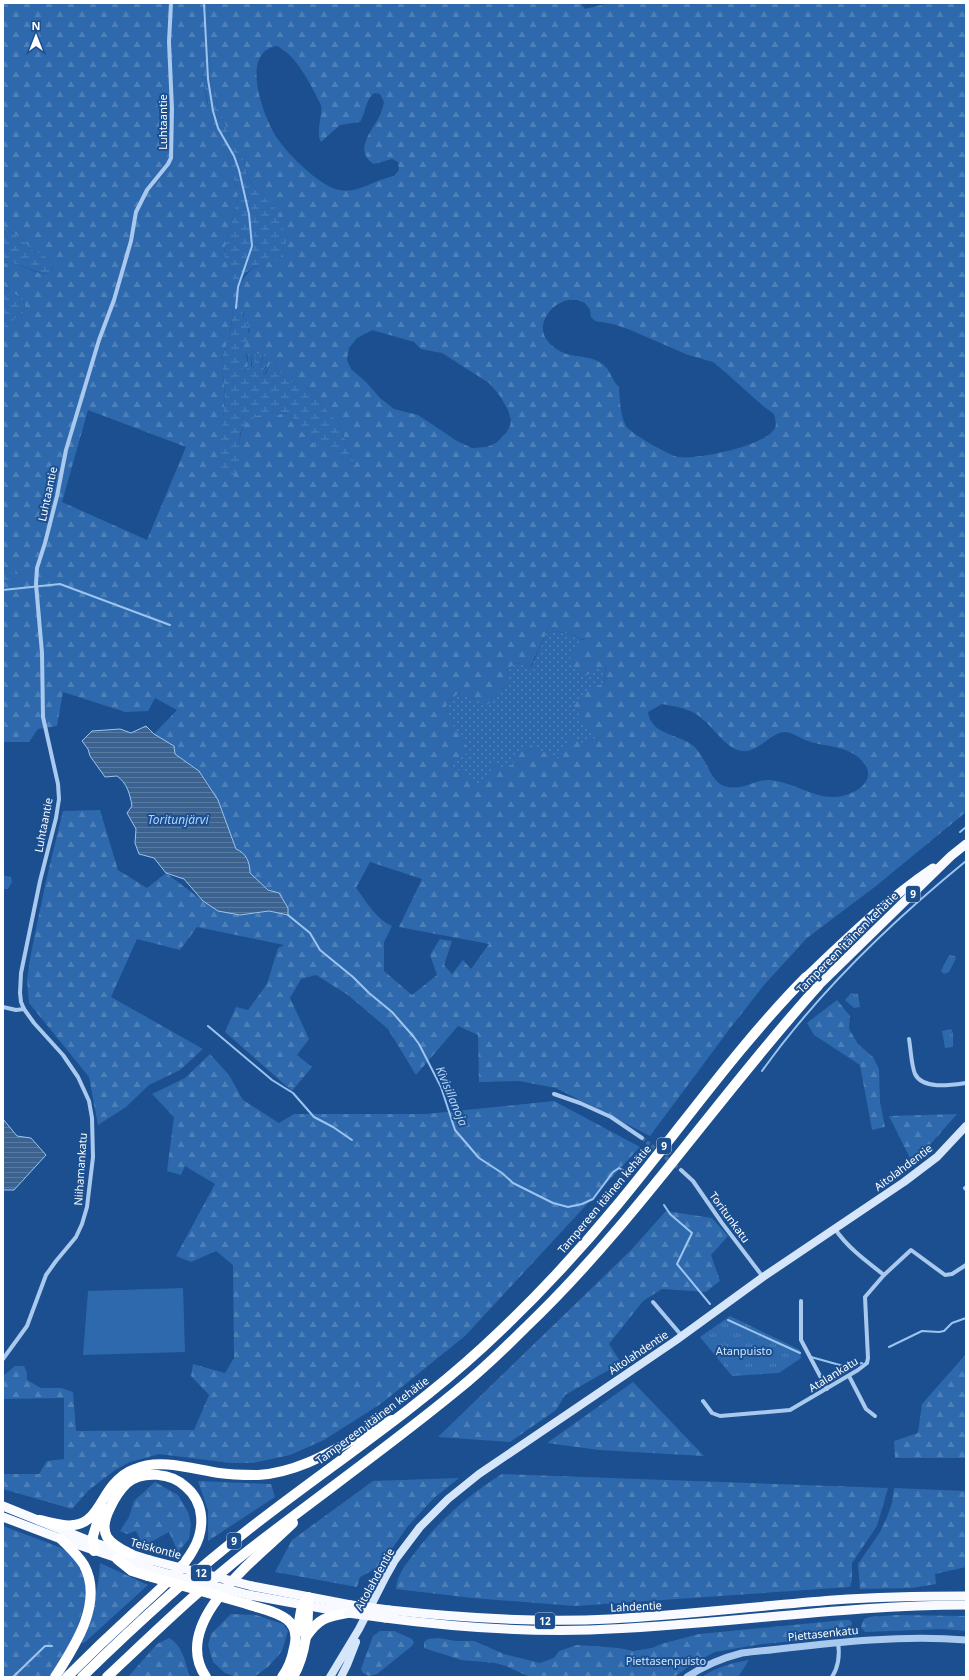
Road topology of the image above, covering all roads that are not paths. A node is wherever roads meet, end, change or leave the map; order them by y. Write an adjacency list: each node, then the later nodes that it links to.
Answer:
1 (172, 3): 6 (street, Luhtaantie)
2 (966, 844): 3 (highway, 9)
3 (951, 856): 4 (highway, Tampereen itäinen kehätie / 9); 5 (highway, Tampereen itäinen kehätie / 9)
4 (806, 977): 27 (highway, Tampereen itäinen kehätie / 9)
5 (818, 986): 28 (highway, Tampereen itäinen kehätie / 9)
6 (21, 1002): 8 (street, Niihamankatu)
7 (3, 1007): 8 (street)
8 (24, 1009): 22 (street, Niihamankatu)
9 (909, 1039): 10 (street)
10 (966, 1083)
11 (554, 1094): 13 (street)
12 (966, 1126): 15 (main road, Aitolahdentie)
13 (642, 1138)
14 (681, 1170): 18 (street, Toritunkatu)
15 (834, 1229): 17 (street); 18 (main road, Aitolahdentie)
16 (966, 1265): 17 (street)
17 (884, 1276): 23 (street, Atalankatu)
18 (763, 1277): 21 (main road, Aitolahdentie)
19 (801, 1301): 24 (street)
20 (653, 1302): 21 (street)
21 (682, 1336): 44 (main road, Aitolahdentie)
22 (3, 1359)
23 (848, 1376): 24 (street, Atalankatu); 26 (street)
24 (827, 1388): 25 (street, Atalankatu)
25 (702, 1401)
26 (875, 1416)
27 (398, 1418): 29 (highway); 50 (highway, Tampereen itäinen kehätie / 9)
28 (326, 1492): 51 (highway, Tampereen itäinen kehätie / 9); 52 (highway)
29 (104, 1499): 32 (highway); 34 (highway)
30 (3, 1506): 32 (highway, Teiskontie / 12)
31 (3, 1517): 33 (highway, Teiskontie / 12)
32 (38, 1520): 34 (highway, Teiskontie / 12)
33 (61, 1539): 34 (highway, Teiskontie / 12); 48 (highway)
34 (93, 1546): 35 (highway, Teiskontie / 12); 36 (highway, Teiskontie / 12)
35 (131, 1554): 37 (highway, Teiskontie / 12); 49 (highway)
36 (117, 1559): 37 (highway)
37 (150, 1568): 39 (highway, bridge); 40 (highway, Teiskontie / 12, bridge)
38 (966, 1596): 43 (highway, Lahdentie / 12)
39 (248, 1599): 40 (highway, 12); 45 (highway)
40 (306, 1603): 42 (highway, Lahdentie / 12); 45 (highway)
41 (966, 1605): 43 (highway, Lahdentie / 12)
42 (350, 1609): 43 (highway, Lahdentie / 12, bridge); 45 (highway)
43 (387, 1614)
44 (359, 1629): 55 (main road, Aitolahdentie); 56 (main road, Aitolahdentie)
45 (301, 1638): 53 (highway); 54 (highway)
46 (966, 1640): 47 (street, Piettasenkatu)
47 (838, 1642): 57 (street, Piettasenkatu); 58 (street)
48 (55, 1677)
49 (67, 1677)
50 (82, 1677)
51 (107, 1677)
52 (206, 1677)
53 (282, 1677)
54 (293, 1677)
55 (330, 1677)
56 (341, 1677)
57 (687, 1677)
58 (832, 1677)

